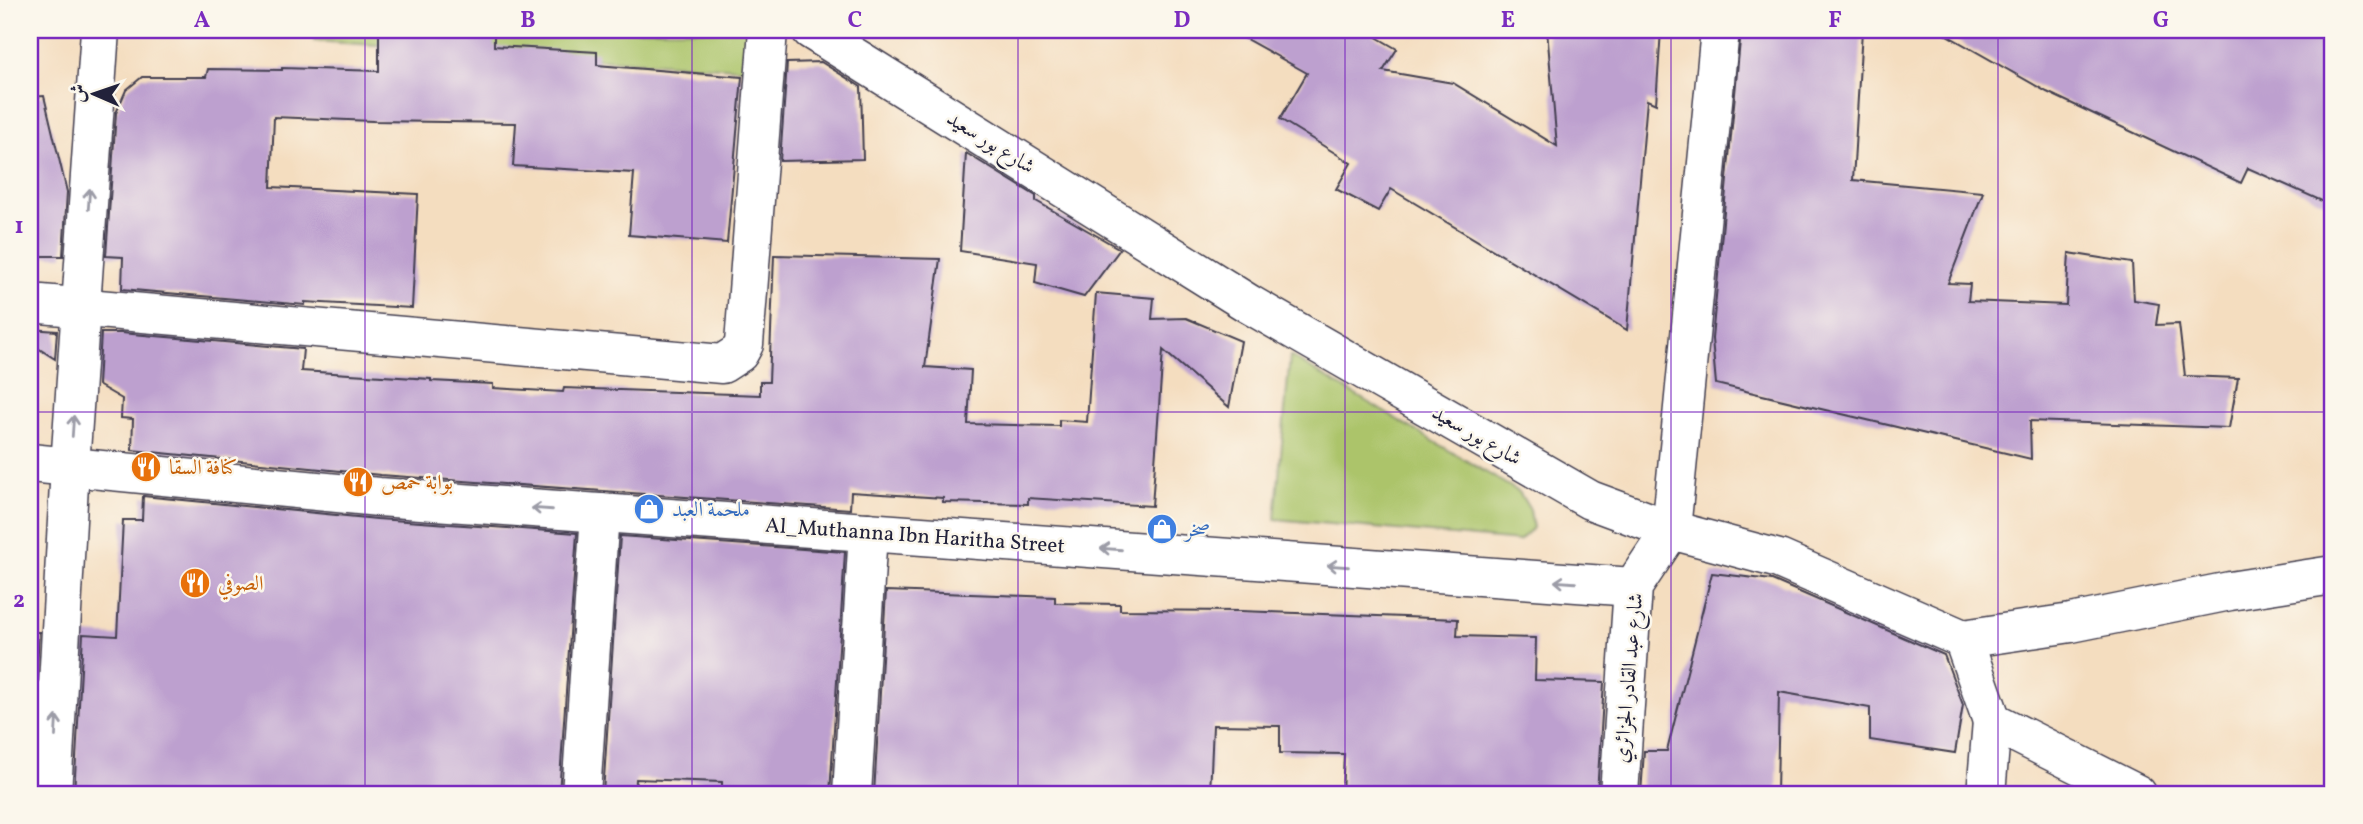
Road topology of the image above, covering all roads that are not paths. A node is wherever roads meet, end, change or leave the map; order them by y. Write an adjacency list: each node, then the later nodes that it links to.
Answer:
1 (100, 30): 6 (street, one-way to 1)
2 (768, 30): 6 (street)
3 (810, 30): 10 (street, شارع بور سعيد)
4 (1720, 30): 10 (street)
5 (30, 303): 6 (street)
6 (81, 308): 8 (street, one-way to 6)
7 (30, 463): 8 (street, Al_Muthanna Ibn Haritha Street)
8 (70, 466): 9 (street, Al_Muthanna Ibn Haritha Street, one-way to 8); 16 (street, one-way to 8)
9 (600, 513): 11 (street, Al_Muthanna Ibn Haritha Street); 17 (street)
10 (1671, 530): 13 (street, شارع عبد القادر الجزائري); 14 (street, شارع بور سعيد)
11 (868, 532): 13 (street, Al_Muthanna Ibn Haritha Street, one-way to 11); 18 (street)
12 (2333, 575): 14 (street)
13 (1633, 587): 19 (street, شارع عبد القادر الجزائري)
14 (1963, 639): 15 (street)
15 (1993, 721): 20 (street); 21 (street)
16 (52, 794)
17 (581, 794)
18 (852, 794)
19 (1619, 794)
20 (1986, 794)
21 (2137, 794)

